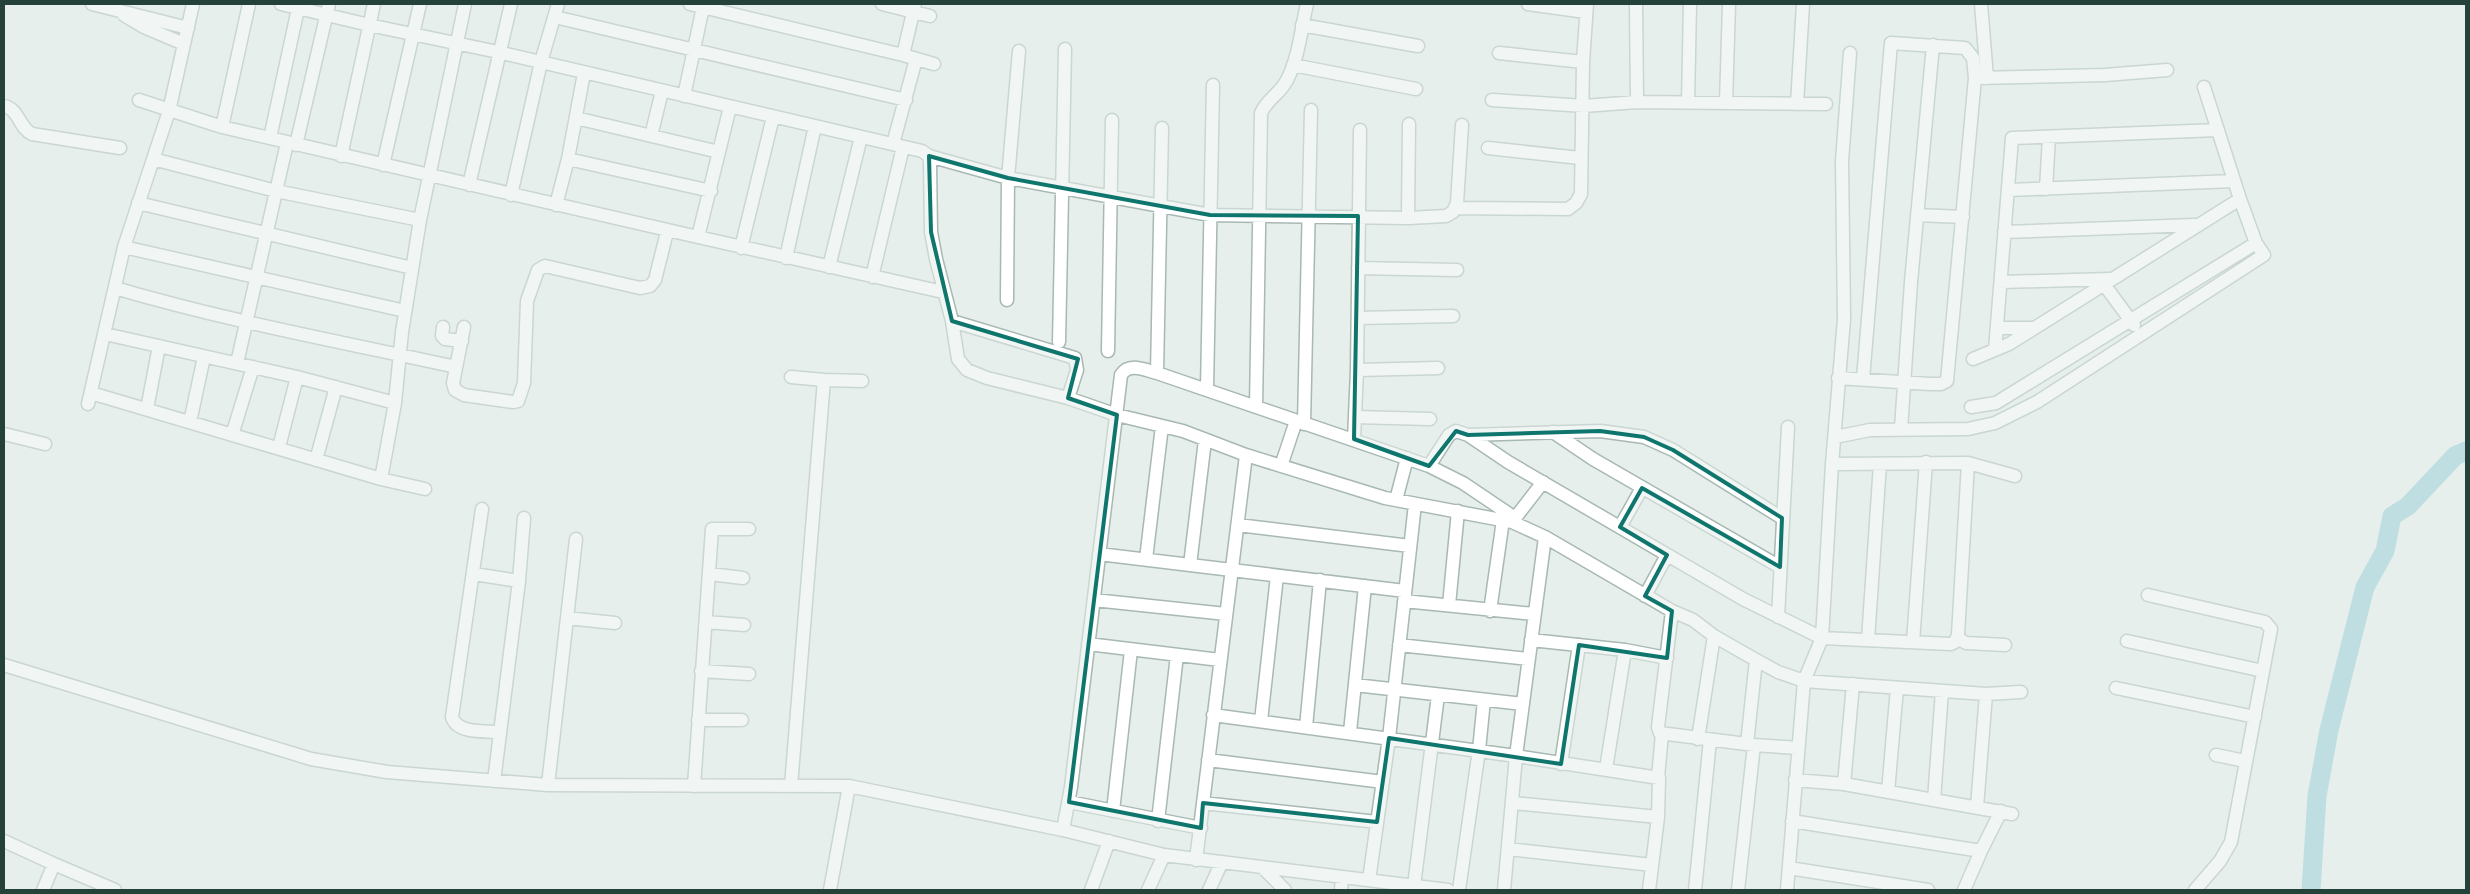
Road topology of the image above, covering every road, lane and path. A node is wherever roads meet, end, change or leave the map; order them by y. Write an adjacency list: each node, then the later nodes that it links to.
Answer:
1 (92, 4): 23 (street)
2 (193, 4): 27 (street)
3 (249, 4): 72 (street)
4 (281, 4): 18 (street)
5 (374, 4): 25 (street)
6 (420, 4): 28 (street)
7 (465, 4): 29 (street)
8 (511, 4): 36 (street)
9 (882, 4): 19 (street)
10 (1307, 4): 26 (street)
11 (1528, 4): 20 (street)
12 (1636, 4): 56 (street)
13 (1690, 4): 57 (street)
14 (1728, 4): 58 (street)
15 (1803, 4): 59 (street)
16 (1981, 4): 47 (street)
17 (695, 5): 34 (street); 39 (street)
18 (298, 6): 21 (street); 79 (street)
19 (914, 7): 24 (street); 39 (street)
20 (1586, 8): 42 (street)
21 (327, 9): 25 (street); 80 (street)
22 (557, 10): 34 (street); 41 (street)
23 (118, 12): 27 (street); 30 (street)
24 (930, 16)
25 (369, 25): 28 (street); 85 (street)
26 (1302, 25): 32 (street); 44 (street)
27 (188, 28): 30 (street)
28 (413, 34): 29 (street); 90 (street)
29 (456, 43): 36 (street); 91 (street)
30 (184, 44): 65 (street)
31 (1933, 45): 47 (street); 108 (street); 164 (street)
32 (1418, 46)
33 (1065, 49): 95 (street)
34 (694, 51): 52 (street); 54 (street)
35 (1019, 51): 92 (street)
36 (498, 52): 41 (street); 94 (street)
37 (1499, 53): 42 (street)
38 (1850, 53): 163 (street)
39 (903, 54): 40 (street)
40 (916, 59): 43 (street); 54 (street)
41 (541, 62): 46 (street); 100 (street)
42 (1583, 62): 62 (street)
43 (934, 64)
44 (1293, 65): 50 (street); 111 (street)
45 (2167, 70): 47 (street)
46 (584, 73): 51 (street); 67 (street)
47 (1981, 78): 112 (street)
48 (1213, 85): 107 (street)
49 (2204, 87): 75 (street)
50 (1416, 89)
51 (662, 91): 52 (street); 76 (street)
52 (684, 96): 63 (street)
53 (139, 100): 65 (street)
54 (906, 100): 81 (street)
55 (1492, 100): 62 (street)
56 (1636, 102): 57 (street); 62 (street)
57 (1688, 103): 58 (street)
58 (1726, 103): 59 (street)
59 (1796, 104): 60 (street)
60 (1826, 104)
61 (4, 106): 82 (street)
62 (1584, 106): 88 (street)
63 (730, 107): 66 (street); 84 (street)
64 (1311, 110): 109 (street)
65 (169, 111): 72 (street); 86 (street)
66 (773, 117): 71 (street); 122 (street)
67 (576, 118): 76 (street); 89 (street)
68 (1112, 120): 101 (street)
69 (1409, 124): 113 (street)
70 (1462, 125): 106 (street)
71 (815, 126): 77 (street); 123 (street)
72 (222, 127): 79 (street)
73 (1162, 128): 105 (street)
74 (1360, 130): 110 (street)
75 (2218, 130): 78 (street); 93 (street)
76 (651, 136): 84 (street)
77 (861, 137): 81 (street); 124 (street)
78 (2049, 137): 96 (street); 97 (street)
79 (270, 138): 80 (street)
80 (291, 144): 85 (street); 98 (street)
81 (898, 145): 87 (street); 129 (street)
82 (120, 148)
83 (1488, 148): 88 (street)
84 (719, 152): 99 (street)
85 (341, 156): 90 (street)
86 (152, 158): 98 (street); 103 (street)
87 (935, 158): 92 (street); 133 (street)
88 (1580, 158): 106 (street)
89 (568, 159): 99 (street); 104 (street)
90 (383, 165): 91 (street)
91 (428, 176): 94 (street); 114 (street)
92 (1003, 176): 95 (street); 134 (street)
93 (2234, 181): 96 (street); 102 (street)
94 (468, 185): 100 (street)
95 (1062, 187): 101 (street); 148 (street)
96 (2046, 189): 97 (street)
97 (2008, 190): 117 (street)
98 (276, 191): 114 (street); 118 (street)
99 (711, 192): 119 (street)
100 (511, 195): 104 (street)
101 (1111, 199): 105 (street); 151 (street)
102 (2240, 200): 115 (street); 120 (street)
103 (138, 203): 118 (street); 121 (street)
104 (556, 205): 116 (street)
105 (1161, 206): 107 (street); 160 (street)
106 (1456, 208): 113 (street)
107 (1210, 215): 111 (street); 169 (street)
108 (1917, 215): 112 (street); 167 (street)
109 (1310, 216): 110 (street); 111 (street); 179 (street)
110 (1358, 216): 113 (street); 126 (street)
111 (1260, 217): 173 (street)
112 (1963, 217): 167 (street)
113 (1408, 218)
114 (420, 220): 125 (street)
115 (2198, 225): 117 (street); 130 (street)
116 (667, 232): 119 (street); 157 (street)
117 (2004, 232): 131 (street)
118 (266, 234): 125 (street); 128 (street)
119 (698, 238): 122 (street)
120 (2256, 243): 138 (street); 146 (street)
121 (124, 247): 128 (street); 132 (street)
122 (741, 248): 123 (street)
123 (786, 258): 124 (street)
124 (828, 267): 129 (street)
125 (412, 268): 135 (street)
126 (1358, 268): 127 (street); 137 (street)
127 (1456, 270)
128 (258, 276): 135 (street); 139 (street)
129 (872, 277): 133 (street)
130 (2106, 281): 131 (street); 138 (street); 144 (street)
131 (2001, 282): 143 (street)
132 (115, 288): 139 (street); 145 (street)
133 (943, 292): 140 (street)
134 (1007, 300)
135 (405, 311): 152 (street)
136 (1454, 316): 137 (street)
137 (1358, 318): 159 (street)
138 (2130, 319): 146 (street); 172 (street)
139 (247, 321): 152 (street); 155 (street)
140 (952, 321): 170 (street); 170 (street)
141 (443, 327): 147 (street)
142 (464, 327): 147 (street)
143 (1997, 328): 144 (street); 150 (street)
144 (2034, 328): 150 (street)
145 (105, 334): 149 (street); 174 (street)
146 (2140, 335): 182 (street)
147 (462, 341): 157 (street)
148 (1059, 342)
149 (159, 346): 153 (street); 174 (street)
150 (1995, 350): 154 (street)
151 (1108, 351)
152 (400, 356): 157 (street); 171 (street)
153 (204, 357): 155 (street); 178 (street)
154 (1973, 359)
155 (237, 363): 156 (street)
156 (253, 367): 161 (street); 185 (street)
157 (456, 367)
158 (1438, 368): 159 (street)
159 (1357, 370): 176 (street)
160 (1158, 373): 169 (street); 175 (street)
161 (297, 377): 168 (street); 191 (street)
162 (791, 377): 165 (street)
163 (1838, 378): 164 (street); 187 (street)
164 (1863, 379): 167 (street)
165 (824, 380): 166 (street); 308 (street)
166 (862, 381)
167 (1905, 383): 182 (street)
168 (336, 387): 171 (street); 194 (street)
169 (1207, 389): 173 (street)
170 (1068, 398): 175 (street)
171 (394, 403): 202 (street)
172 (1971, 406)
173 (1256, 407): 179 (street)
174 (147, 409): 178 (street)
175 (1117, 415): 180 (street); 219 (street)
176 (1355, 417): 177 (street); 188 (street)
177 (1430, 419)
178 (190, 422): 185 (street)
179 (1300, 422): 188 (street); 199 (street)
180 (1162, 426): 189 (street); 221 (street)
181 (1788, 427): 211 (street)
182 (1901, 430): 187 (street)
183 (1553, 432): 186 (street); 204 (street); 211 (street)
184 (4, 434): 190 (street)
185 (232, 435): 191 (street)
186 (1468, 435): 200 (street); 203 (street)
187 (1835, 437): 197 (street)
188 (1354, 439): 193 (street)
189 (1205, 440): 192 (street); 222 (street)
190 (45, 444)
191 (280, 447): 194 (street)
192 (1246, 455): 199 (street); 213 (street)
193 (1407, 458): 200 (street); 206 (street)
194 (316, 460): 202 (street)
195 (1926, 462): 196 (street); 198 (street); 251 (street)
196 (1968, 463): 201 (street); 248 (street)
197 (1832, 464): 198 (street); 247 (street)
198 (1880, 464): 250 (street)
199 (1282, 466): 206 (street)
200 (1429, 466): 212 (street)
201 (2015, 476)
202 (381, 478): 205 (street)
203 (1543, 482): 212 (street); 214 (street)
204 (1642, 488): 214 (street); 223 (street)
205 (426, 489)
206 (1396, 500): 207 (street)
207 (1415, 504): 209 (street); 218 (street)
208 (482, 509): 225 (street)
209 (1458, 511): 212 (street); 236 (street)
210 (524, 518): 230 (street)
211 (1782, 518): 223 (street)
212 (1510, 520): 216 (street); 237 (street)
213 (1238, 525): 218 (street); 224 (street)
214 (1620, 527): 220 (street)
215 (749, 529): 226 (street)
216 (1545, 537): 234 (street); 240 (street)
217 (576, 539): 242 (street)
218 (1410, 546): 233 (street)
219 (1099, 554): 221 (street); 235 (street)
220 (1667, 555): 234 (street); 241 (street)
221 (1146, 559): 222 (street)
222 (1190, 565): 224 (street)
223 (1780, 567): 241 (street)
224 (1231, 570): 227 (street); 239 (street)
225 (474, 574): 230 (street); 286 (street)
226 (710, 574): 228 (street); 243 (street)
227 (1277, 576): 229 (street); 284 (street)
228 (743, 578)
229 (1320, 580): 231 (street); 285 (street)
230 (519, 582): 286 (street)
231 (1365, 586): 233 (street); 270 (street)
232 (2148, 595): 266 (street)
233 (1405, 596): 236 (street); 254 (street)
234 (1645, 596): 238 (street)
235 (1094, 600): 239 (street); 253 (street)
236 (1449, 605): 237 (street)
237 (1490, 610): 240 (street)
238 (1672, 611): 246 (street); 260 (street)
239 (1226, 614): 262 (street)
240 (1534, 614): 249 (street)
241 (1778, 617): 247 (street)
242 (567, 618): 244 (street); 306 (street)
243 (706, 622): 245 (street); 265 (street)
244 (615, 623)
245 (744, 625)
246 (1714, 636): 263 (street); 290 (street)
247 (1822, 638): 250 (street); 268 (street)
248 (1957, 638): 251 (street); 256 (street)
249 (1531, 640): 255 (street); 261 (street)
250 (1868, 640): 251 (street)
251 (1913, 642)
252 (2127, 642): 266 (street)
253 (1088, 644): 257 (street); 312 (street)
254 (1400, 645): 261 (street); 273 (street)
255 (1579, 645): 258 (street); 299 (street)
256 (2005, 645)
257 (1131, 650): 259 (street); 316 (street)
258 (1625, 650): 260 (street); 300 (street)
259 (1177, 655): 262 (street); 318 (street)
260 (1667, 658): 288 (street)
261 (1528, 659): 279 (street)
262 (1220, 660): 280 (street)
263 (1756, 660): 268 (street); 292 (street)
264 (4, 665): 303 (street)
265 (702, 671): 267 (street); 282 (street)
266 (2264, 671): 281 (street)
267 (749, 674)
268 (1804, 680): 269 (street); 293 (street)
269 (1853, 684): 271 (street); 305 (street)
270 (1354, 685): 273 (street); 287 (street)
271 (1897, 688): 274 (street); 310 (street)
272 (2116, 688): 281 (street)
273 (1394, 691): 277 (street); 289 (street)
274 (1942, 691): 276 (street); 311 (street)
275 (2022, 692): 276 (street)
276 (1986, 694): 315 (street)
277 (1438, 695): 278 (street); 291 (street)
278 (1484, 700): 279 (street); 294 (street)
279 (1523, 704): 296 (street)
280 (1213, 715): 284 (street); 297 (street)
281 (2255, 717): 298 (street)
282 (698, 720): 283 (street); 307 (street)
283 (742, 720)
284 (1261, 721): 285 (street)
285 (1306, 727): 287 (street)
286 (500, 732): 303 (street)
287 (1350, 732): 289 (street)
288 (1662, 734): 290 (street); 301 (street)
289 (1389, 738): 291 (street); 304 (street)
290 (1704, 739): 292 (street); 350 (street)
291 (1433, 744): 294 (street); 336 (street)
292 (1750, 745): 293 (street); 351 (street)
293 (1798, 748): 302 (street)
294 (1479, 750): 296 (street); 347 (street)
295 (2216, 755): 298 (street)
296 (1516, 756): 299 (street); 314 (street)
297 (1208, 760): 304 (street); 313 (street)
298 (2245, 760): 355 (street)
299 (1561, 764): 300 (street)
300 (1606, 769): 301 (street)
301 (1658, 777): 317 (street)
302 (1795, 780): 305 (street); 319 (street)
303 (494, 781): 306 (street)
304 (1383, 782): 320 (street)
305 (1844, 784): 310 (street)
306 (548, 785): 307 (street)
307 (694, 786): 308 (street)
308 (791, 786): 309 (street)
309 (849, 786): 322 (street); 341 (street)
310 (1888, 792): 311 (street)
311 (1934, 800): 315 (street)
312 (1069, 802): 316 (street); 322 (street)
313 (1203, 803): 320 (street); 321 (street)
314 (1513, 803): 317 (street); 325 (street)
315 (1977, 806): 326 (street)
316 (1113, 811): 318 (street)
317 (1658, 817): 331 (street)
318 (1158, 821): 321 (street)
319 (1792, 821): 326 (street); 333 (street)
320 (1377, 822): 334 (street)
321 (1201, 828): 328 (street)
322 (1063, 830): 324 (street)
323 (4, 841): 329 (street)
324 (1109, 841): 327 (street); 342 (street)
325 (1508, 849): 331 (street); 348 (street)
326 (1981, 851): 354 (street)
327 (1164, 855): 328 (street); 343 (street)
328 (1196, 860): 330 (street)
329 (54, 864): 339 (street); 340 (street)
330 (1221, 864): 332 (street); 344 (street)
331 (1652, 865): 349 (street)
332 (1263, 868): 335 (street); 345 (street)
333 (1789, 868): 352 (street); 353 (street)
334 (1369, 880): 335 (street); 337 (street)
335 (1341, 884)
336 (1414, 886): 337 (street); 338 (street)
337 (1386, 887)
338 (1430, 889): 346 (street)
339 (43, 890)
340 (115, 890)
341 (830, 890)
342 (1091, 890)
343 (1148, 890)
344 (1208, 890)
345 (1286, 890)
346 (1448, 890)
347 (1459, 890)
348 (1504, 890)
349 (1649, 890)
350 (1696, 890)
351 (1738, 890)
352 (1787, 890)
353 (1928, 890)
354 (1964, 890)
355 (2195, 890)

